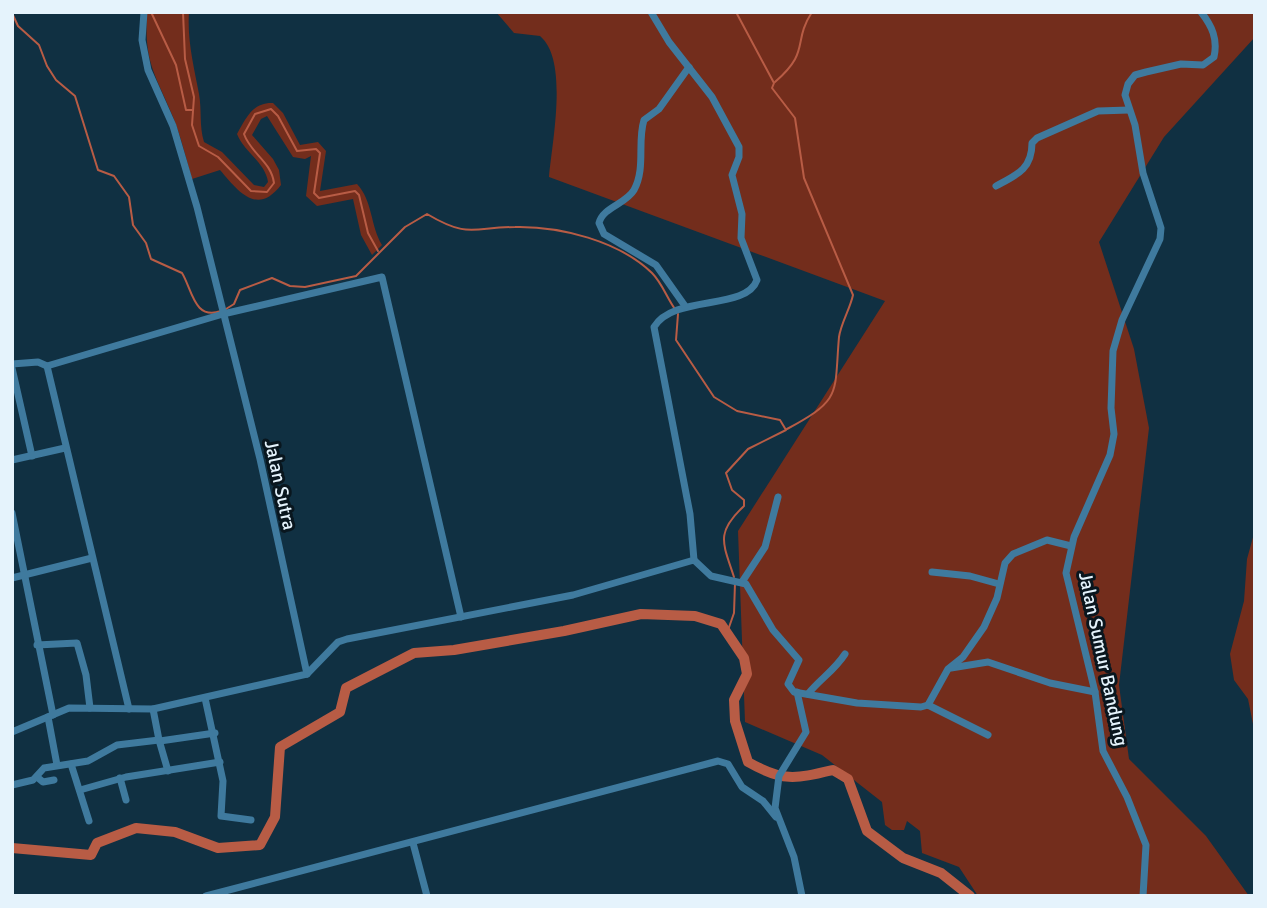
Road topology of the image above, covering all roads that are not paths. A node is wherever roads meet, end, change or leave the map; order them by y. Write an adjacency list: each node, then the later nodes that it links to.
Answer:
1 (144, 12): 8 (street, Jalan Sutra)
2 (651, 12): 4 (street)
3 (1201, 12): 5 (street, Jalan Sumur Bandung)
4 (689, 67): 7 (street); 7 (street)
5 (1129, 110): 6 (street); 16 (street, Jalan Sumur Bandung)
6 (996, 186)
7 (680, 309): 18 (street)
8 (222, 311): 10 (street); 24 (street); 28 (street, Jalan Sutra)
9 (12, 366): 10 (street); 12 (street)
10 (47, 366): 11 (street)
11 (65, 448): 12 (street); 17 (street)
12 (32, 456): 13 (street)
13 (12, 460)
14 (778, 497): 22 (street)
15 (12, 513): 20 (street)
16 (1071, 546): 23 (street); 30 (street, Jalan Sumur Bandung)
17 (92, 558): 20 (street); 35 (street)
18 (694, 560): 22 (street); 24 (street)
19 (932, 572): 23 (street)
20 (24, 575): 21 (street); 25 (street)
21 (12, 578)
22 (737, 581): 29 (street)
23 (999, 584): 27 (street)
24 (461, 617): 28 (street)
25 (37, 645): 34 (street); 37 (street)
26 (845, 654): 31 (street)
27 (948, 669): 30 (street); 33 (street)
28 (307, 674): 32 (street)
29 (797, 692): 31 (street); 52 (street)
30 (1095, 692): 59 (street, Jalan Sumur Bandung)
31 (808, 694): 33 (street)
32 (205, 698): 36 (street); 39 (street)
33 (928, 705): 40 (street)
34 (90, 708): 35 (street); 37 (street)
35 (129, 709): 36 (street)
36 (153, 709): 41 (street)
37 (51, 715): 38 (street); 44 (street)
38 (12, 732)
39 (215, 733): 41 (street); 42 (street)
40 (988, 735)
41 (160, 741): 43 (street); 45 (street)
42 (220, 762): 45 (street); 53 (street)
43 (71, 764): 44 (street); 50 (street)
44 (57, 765): 46 (street)
45 (168, 771): 47 (street)
46 (37, 777): 48 (street); 49 (street)
47 (120, 778): 50 (street); 51 (street)
48 (54, 780)
49 (12, 785)
50 (79, 790): 54 (street)
51 (126, 800)
52 (776, 817): 55 (street); 58 (street)
53 (251, 820)
54 (89, 821)
55 (413, 843): 56 (street); 57 (street)
56 (206, 896)
57 (427, 896)
58 (802, 896)
59 (1143, 896)

